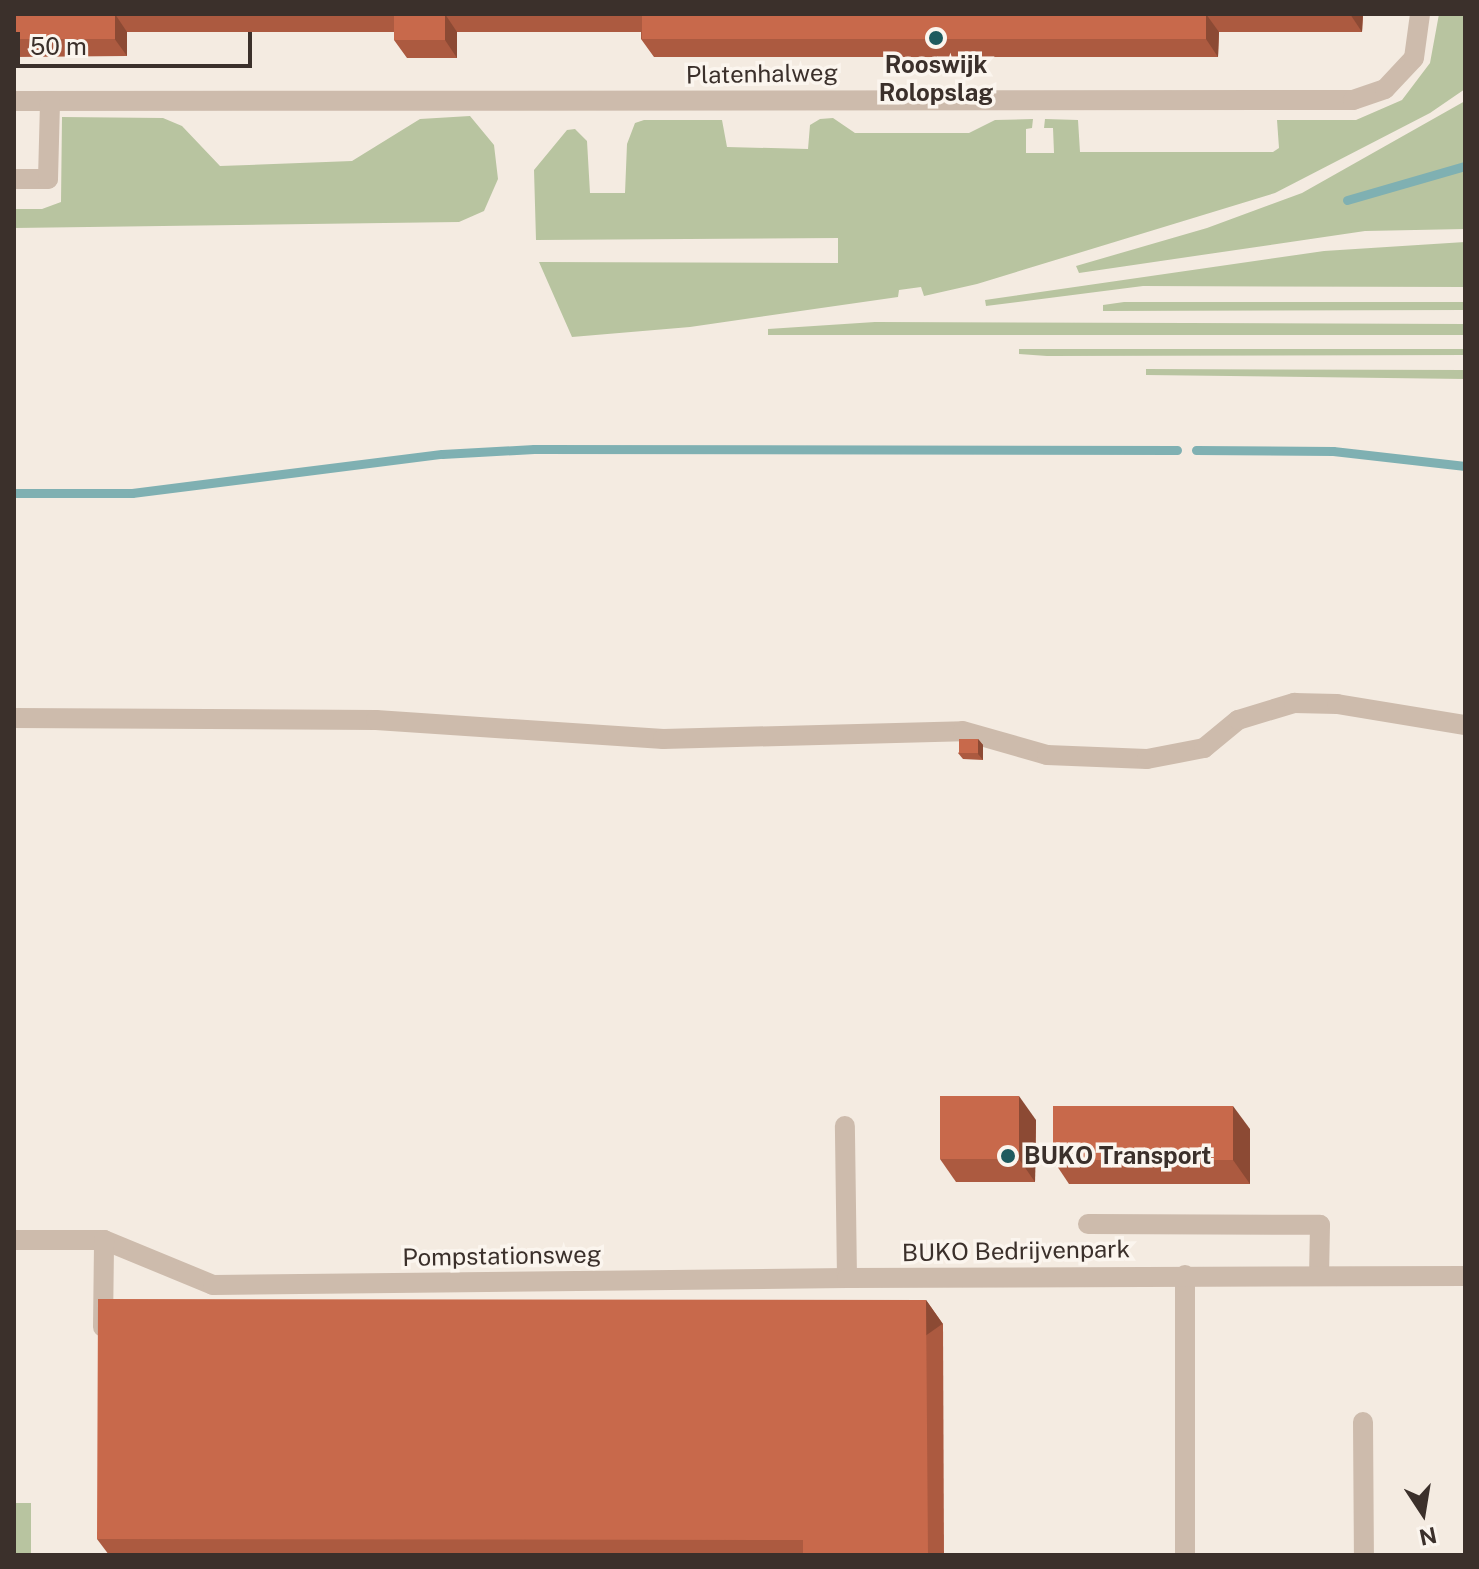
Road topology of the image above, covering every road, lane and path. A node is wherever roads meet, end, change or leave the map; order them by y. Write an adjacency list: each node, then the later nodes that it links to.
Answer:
1 (1420, 14): 3 (street, Platenhalweg)
2 (14, 101): 3 (street, Platenhalweg)
3 (50, 101): 4 (street)
4 (14, 179)
5 (14, 718): 6 (street)
6 (1465, 725)
7 (845, 1126): 14 (street)
8 (1088, 1224): 12 (street, BUKO Bedrijvenpark)
9 (14, 1240): 10 (street, Pompstationsweg)
10 (104, 1240): 14 (street, Pompstationsweg); 15 (street)
11 (1185, 1275): 12 (street, BUKO Bedrijvenpark); 14 (street, BUKO Bedrijvenpark); 17 (street)
12 (1319, 1276): 13 (street, BUKO Bedrijvenpark)
13 (1465, 1276)
14 (847, 1278)
15 (103, 1346)
16 (1363, 1422): 18 (street)
17 (1185, 1555)
18 (1364, 1555)

